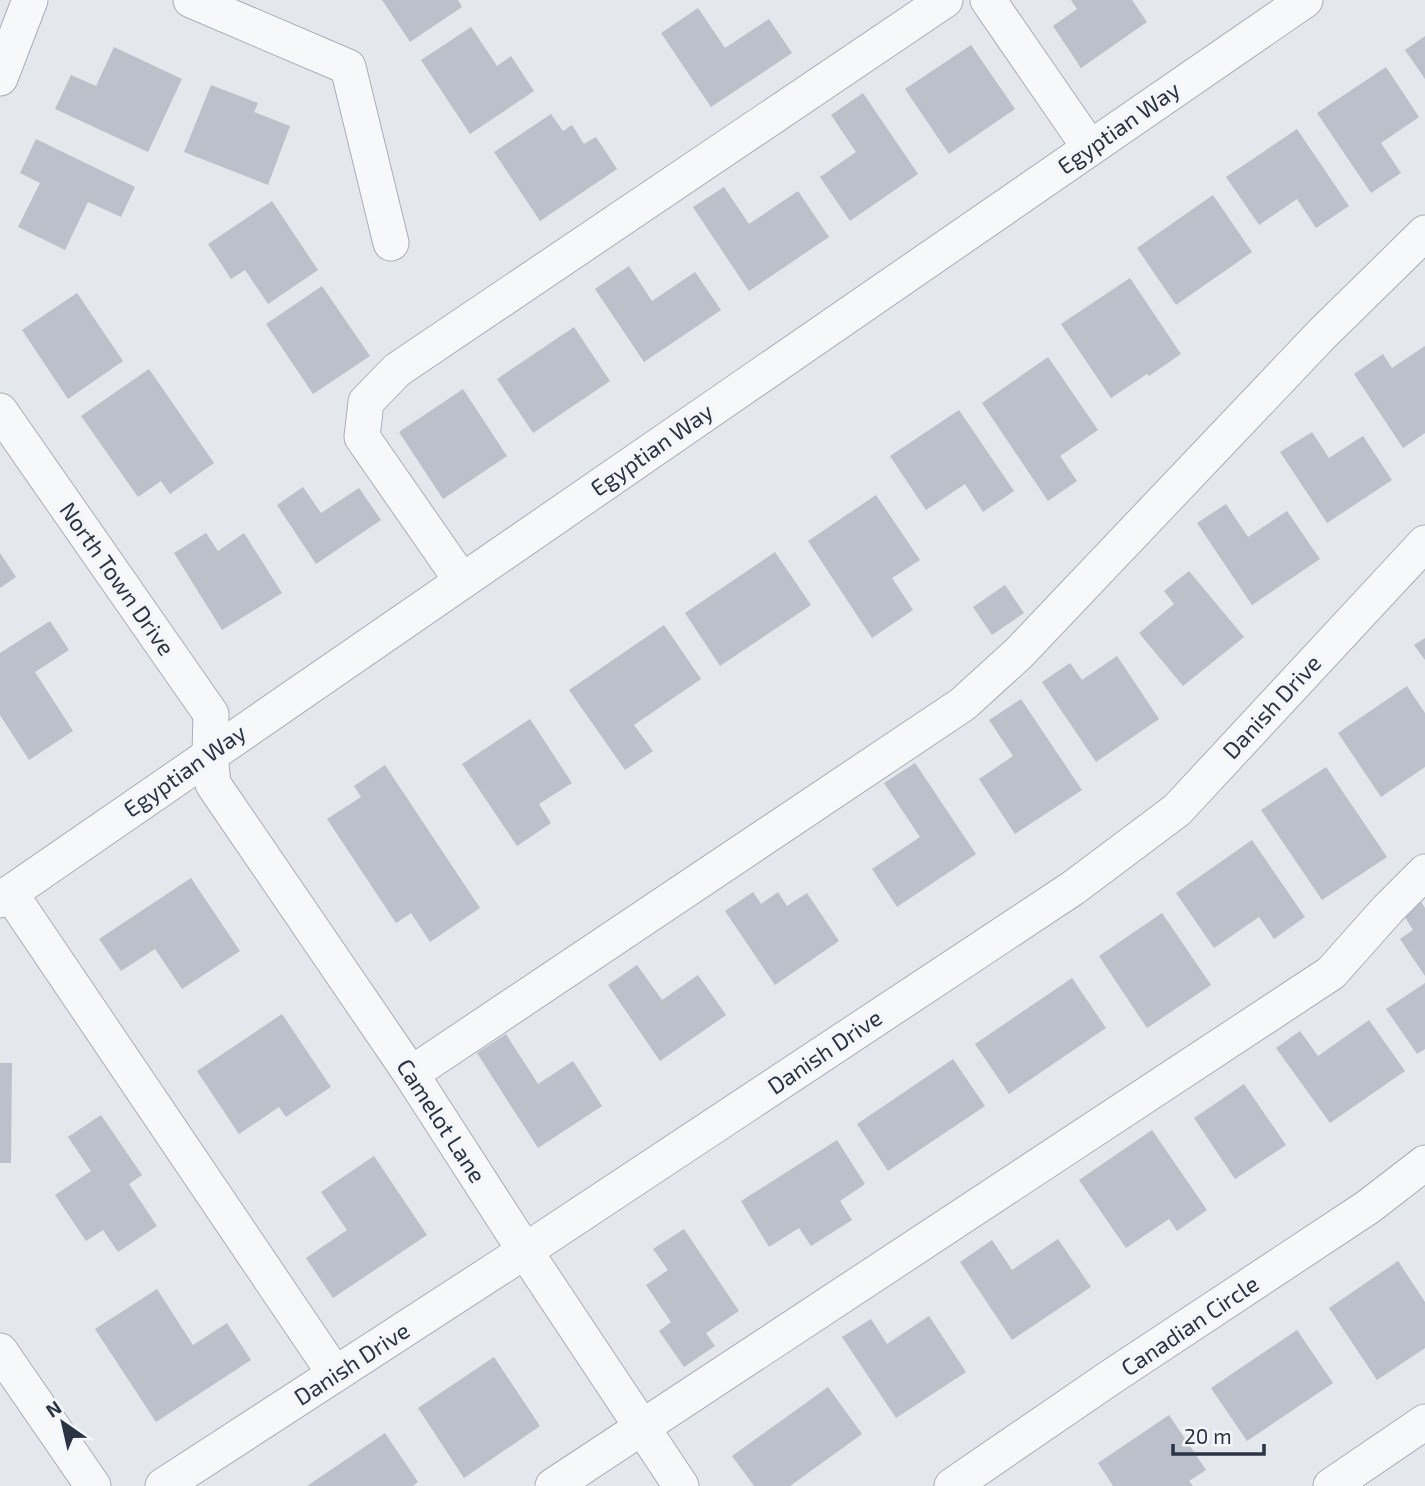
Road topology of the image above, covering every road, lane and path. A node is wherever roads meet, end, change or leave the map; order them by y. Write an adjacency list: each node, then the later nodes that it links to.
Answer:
1 (30, 0): 6 (street)
2 (191, 0): 9 (street)
3 (945, 0): 12 (street)
4 (988, 0): 7 (street)
5 (1305, 0): 7 (street, Egyptian Way)
6 (0, 78)
7 (1090, 148): 12 (street, Egyptian Way)
8 (1425, 233): 16 (street)
9 (391, 243)
10 (0, 411): 13 (street, North Town Drive)
11 (1425, 543): 18 (street, Danish Drive)
12 (461, 581): 13 (street, Egyptian Way)
13 (209, 754): 15 (street, Egyptian Way); 16 (street, Camelot Lane)
14 (1425, 872): 22 (street)
15 (5, 896): 20 (street)
16 (411, 1074): 18 (street, Camelot Lane)
17 (1425, 1163): 27 (street, Canadian Circle)
18 (525, 1251): 20 (street, Danish Drive); 22 (street, Camelot Lane)
19 (0, 1351): 23 (street)
20 (335, 1374): 24 (street, Danish Drive)
21 (1425, 1422): 28 (street)
22 (642, 1426): 25 (street); 26 (street, Camelot Lane)
23 (93, 1486)
24 (163, 1486)
25 (553, 1486)
26 (681, 1486)
27 (952, 1486)
28 (1331, 1486)

